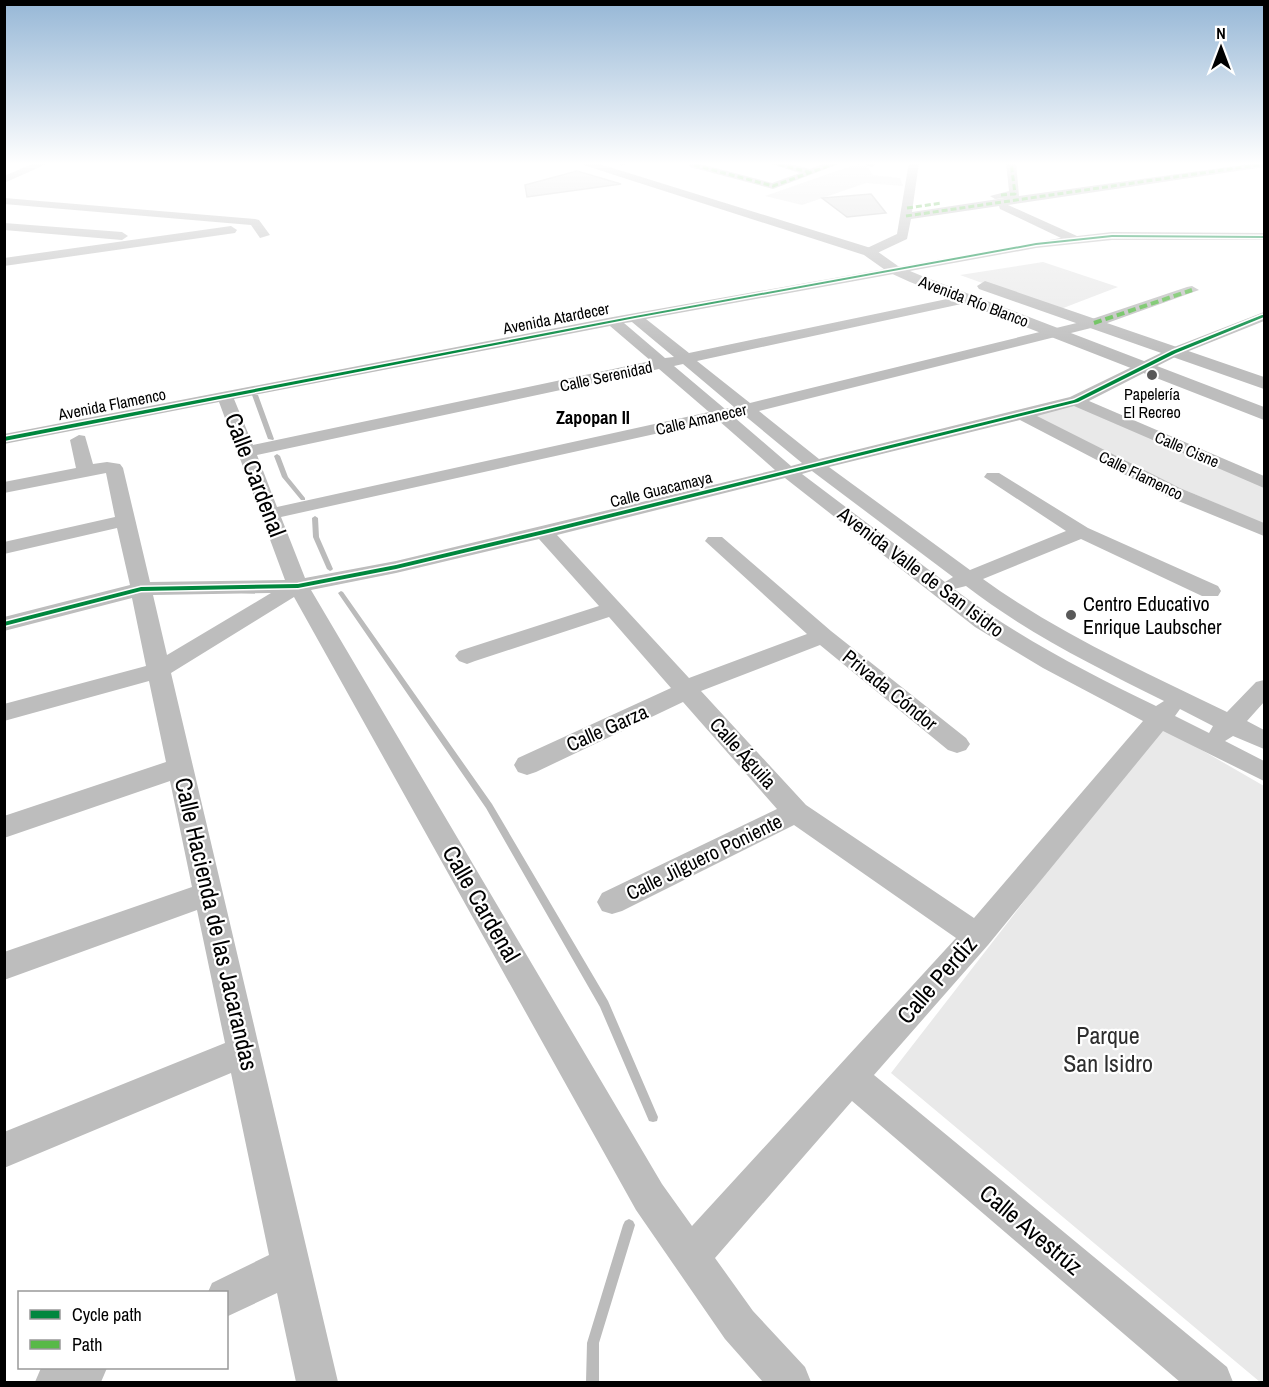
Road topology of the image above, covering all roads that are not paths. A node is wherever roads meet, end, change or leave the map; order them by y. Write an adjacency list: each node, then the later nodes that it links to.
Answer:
1 (12, 227): 7 (street)
2 (258, 227): 11 (street)
3 (788, 227): 14 (street, Avenida Río Blanco)
4 (832, 227): 12 (street, Avenida Río Blanco)
5 (905, 227): 12 (street)
6 (1047, 227): 10 (street)
7 (58, 231): 9 (street); 11 (street)
8 (1264, 237): 10 (street)
9 (4, 238)
10 (1074, 239): 17 (street)
11 (162, 240): 15 (street)
12 (888, 244): 14 (street); 17 (street, Avenida Río Blanco)
13 (1264, 245): 18 (street)
14 (869, 252): 16 (street, Avenida Río Blanco)
15 (4, 262)
16 (893, 269): 17 (street, Avenida Río Blanco); 22 (street, Avenida Atardecer)
17 (919, 272): 18 (street, Avenida Río Blanco); 20 (street, Avenida Río Blanco)
18 (959, 277): 24 (street, Avenida Río Blanco)
19 (1192, 290): 24 (street, Calle Amanecer)
20 (966, 299): 25 (street, Avenida Río Blanco); 27 (street, Calle Serenidad)
21 (1264, 316): 26 (street, Calle Guacamaya)
22 (635, 317): 23 (street, Avenida Atardecer); 27 (street, Avenida Valle de San Isidro)
23 (613, 321): 28 (street, Avenida Valle de San Isidro); 31 (street, Avenida Atardecer)
24 (1094, 323): 25 (street, Calle Amanecer); 26 (street, Avenida Río Blanco)
25 (1057, 333): 29 (street, Avenida Río Blanco); 33 (street, Calle Amanecer)
26 (1174, 352): 29 (street, Calle Guacamaya); 30 (street, Avenida Río Blanco)
27 (687, 359): 28 (street, Calle Serenidad); 33 (street, Avenida Valle de San Isidro)
28 (664, 364): 34 (street, Avenida Valle de San Isidro); 39 (street, Calle Serenidad)
29 (1146, 367): 32 (street, Calle Guacamaya); 36 (street, Avenida Río Blanco)
30 (1264, 383)
31 (225, 396): 37 (street, Avenida Flamenco); 39 (street, Calle Cardenal)
32 (1076, 401): 35 (street, Calle Guacamaya); 44 (street, Calle Cisne)
33 (747, 409): 34 (street, Calle Amanecer); 40 (street, Avenida Valle de San Isidro)
34 (722, 414): 42 (street, Avenida Valle de San Isidro); 46 (street, Calle Amanecer)
35 (1021, 414): 40 (street, Calle Guacamaya); 48 (street, Calle Flamenco)
36 (1264, 414)
37 (4, 439)
38 (80, 440): 41 (street, Calle Hacienda de las Jacarandas)
39 (246, 452): 46 (street, Calle Cardenal)
40 (815, 465): 42 (street, Calle Guacamaya); 53 (street, Avenida Valle de San Isidro)
41 (99, 469): 45 (street); 47 (street, Calle Hacienda de las Jacarandas)
42 (788, 472): 49 (street, Calle Guacamaya); 55 (street, Avenida Valle de San Isidro)
43 (993, 477): 50 (street)
44 (1264, 483)
45 (4, 488)
46 (270, 514): 54 (street, Calle Cardenal)
47 (126, 520): 52 (street); 56 (street, Calle Hacienda de las Jacarandas)
48 (1264, 530)
49 (544, 532): 54 (street, Calle Guacamaya); 58 (street, Calle Águila)
50 (1081, 532): 53 (street); 57 (street)
51 (716, 541): 60 (street, Privada Cóndor)
52 (4, 548)
53 (967, 578): 55 (street); 65 (street, Avenida Valle de San Isidro)
54 (298, 586): 56 (street, Calle Guacamaya); 62 (street, Calle Guacamaya); 84 (street, Calle Cardenal)
55 (940, 588): 67 (street, Avenida Valle de San Isidro)
56 (141, 589): 59 (street, Calle Guacamaya); 62 (street, Calle Hacienda de las Jacarandas)
57 (1210, 591)
58 (612, 609): 61 (street); 64 (street, Calle Águila)
59 (4, 624)
60 (824, 636): 64 (street, Privada Cóndor); 71 (street, Privada Cóndor)
61 (467, 656)
62 (159, 670): 66 (street, Calle Guacamaya); 73 (street, Calle Hacienda de las Jacarandas)
63 (1264, 688): 68 (street)
64 (687, 690): 72 (street, Calle Garza); 75 (street, Calle Águila)
65 (1177, 697): 67 (street, Calle Perdiz); 68 (street, Avenida Valle de San Isidro)
66 (4, 713)
67 (1158, 718): 70 (street, Avenida Valle de San Isidro); 79 (street, Calle Perdiz)
68 (1231, 723): 69 (street, Avenida Valle de San Isidro); 70 (street)
69 (1264, 740)
70 (1210, 743): 74 (street, Avenida Valle de San Isidro)
71 (957, 744)
72 (527, 765)
73 (181, 767): 76 (street); 77 (street, Calle Hacienda de las Jacarandas)
74 (1264, 772)
75 (796, 812): 78 (street, Calle Jilguero Poniente); 79 (street, Calle Águila)
76 (4, 827)
77 (208, 893): 80 (street); 81 (street, Calle Hacienda de las Jacarandas)
78 (612, 902)
79 (977, 936): 82 (street, Calle Perdiz)
80 (4, 966)
81 (244, 1051): 83 (street); 85 (street, Calle Hacienda de las Jacarandas)
82 (851, 1078): 84 (street, Calle Perdiz); 91 (street, Calle Avestrúz)
83 (4, 1150)
84 (690, 1257): 90 (street, Calle Cardenal)
85 (291, 1265): 86 (street); 89 (street, Calle Hacienda de las Jacarandas)
86 (228, 1297)
87 (84, 1369): 88 (street)
88 (56, 1383)
89 (317, 1383)
90 (790, 1383)
91 (1212, 1383)

